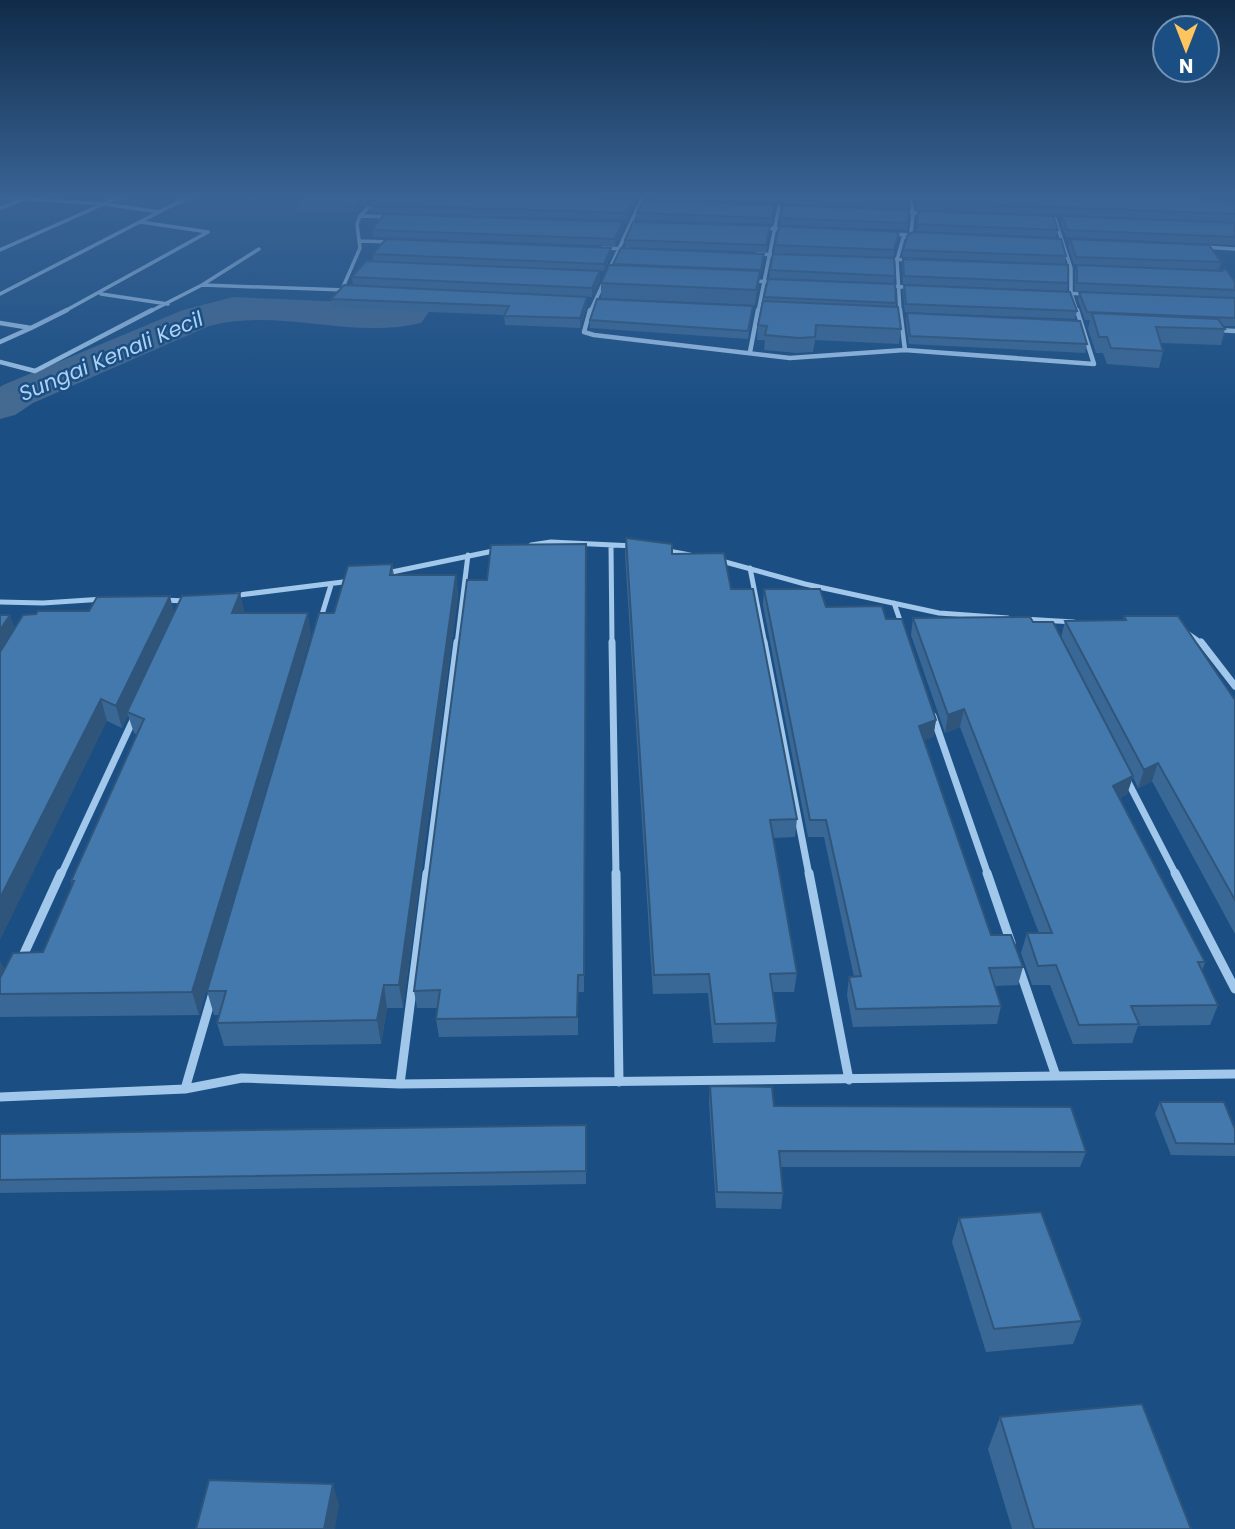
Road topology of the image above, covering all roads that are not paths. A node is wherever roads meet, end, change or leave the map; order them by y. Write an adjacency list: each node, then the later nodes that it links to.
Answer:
1 (56, 265): 25 (street)
2 (150, 265): 26 (street)
3 (232, 265): 17 (street)
4 (356, 265): 21 (street)
5 (611, 265): 12 (street)
6 (769, 265): 15 (street)
7 (897, 265): 19 (street)
8 (1057, 267): 9 (street)
9 (1071, 268): 10 (street); 24 (street)
10 (1084, 268)
11 (594, 275): 12 (street)
12 (607, 275): 13 (street); 28 (street)
13 (621, 276)
14 (739, 281): 15 (street)
15 (765, 282): 16 (street); 32 (street)
16 (779, 282)
17 (202, 285): 21 (street); 30 (street)
18 (884, 286): 19 (street)
19 (897, 286): 20 (street); 33 (street)
20 (923, 288)
21 (345, 290): 22 (street)
22 (352, 292)
23 (1057, 293): 24 (street)
24 (1071, 293): 27 (street); 36 (street)
25 (0, 294)
26 (100, 294): 30 (street); 38 (street)
27 (1098, 295)
28 (593, 302): 29 (street); 43 (street)
29 (607, 303)
30 (169, 304): 44 (street)
31 (746, 309): 32 (street)
32 (760, 310): 43 (street)
33 (899, 317): 34 (street); 42 (street)
34 (913, 317)
35 (0, 323): 38 (street)
36 (1080, 324): 37 (street); 42 (street)
37 (1093, 325)
38 (31, 328): 41 (street)
39 (1209, 330): 40 (street)
40 (1235, 331)
41 (0, 342)
42 (905, 350): 43 (street)
43 (750, 352)
44 (0, 362)
45 (611, 545): 46 (street); 47 (street); 83 (street)
46 (527, 546)
47 (644, 547)
48 (503, 549): 50 (street)
49 (658, 549): 51 (street)
50 (468, 555): 54 (street); 84 (street)
51 (698, 556)
52 (711, 559): 53 (street)
53 (750, 568): 64 (street); 82 (street)
54 (380, 574)
55 (356, 580): 56 (street)
56 (331, 585): 57 (street); 69 (street)
57 (224, 597)
58 (114, 599): 63 (street)
59 (151, 600): 62 (street)
60 (200, 600): 62 (street)
61 (0, 601): 63 (street)
62 (188, 601): 65 (street)
63 (43, 603): 66 (street)
64 (894, 603): 67 (street); 71 (street)
65 (183, 614)
66 (36, 615)
67 (1045, 620): 68 (street); 72 (street)
68 (1085, 622)
69 (319, 625)
70 (1173, 625): 73 (street)
71 (903, 629)
72 (1052, 633)
73 (1235, 686)
74 (930, 708): 81 (street)
75 (135, 715): 77 (street)
76 (1121, 768): 79 (street)
77 (18, 968)
78 (216, 983): 85 (street)
79 (1235, 989)
80 (1235, 1074): 81 (street)
81 (1056, 1076): 82 (street)
82 (849, 1080): 83 (street)
83 (619, 1082): 84 (street)
84 (400, 1084): 85 (street)
85 (186, 1089): 86 (street)
86 (0, 1097)

